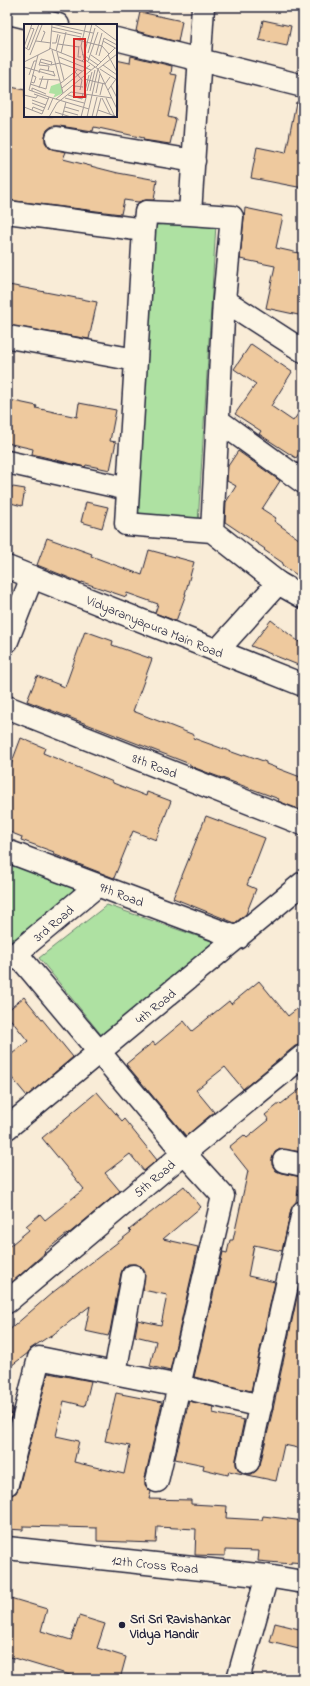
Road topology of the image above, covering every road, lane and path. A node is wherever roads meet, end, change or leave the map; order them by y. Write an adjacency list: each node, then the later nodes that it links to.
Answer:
1 (203, 7): 5 (street)
2 (9, 14): 3 (street)
3 (54, 24)
4 (117, 39): 5 (street)
5 (200, 60): 6 (street); 8 (street)
6 (303, 86)
7 (57, 138): 8 (street)
8 (194, 161): 10 (street)
9 (7, 212): 11 (street)
10 (190, 214): 11 (street); 12 (street)
11 (144, 230): 15 (street)
12 (224, 300): 14 (street); 16 (street)
13 (9, 337): 15 (street)
14 (303, 351)
15 (136, 360): 19 (street)
16 (219, 421): 18 (street); 20 (street)
17 (7, 462): 19 (street)
18 (303, 482)
19 (128, 489): 20 (street)
20 (212, 531): 23 (street)
21 (7, 567): 22 (street, Vidyaranyapura Main Road)
22 (32, 577): 25 (street); 26 (street, Vidyaranyapura Main Road)
23 (278, 583): 24 (street); 26 (street)
24 (303, 597)
25 (7, 640)
26 (217, 651): 27 (street, Vidyaranyapura Main Road)
27 (303, 685)
28 (7, 707): 29 (street, 8th Road)
29 (303, 824)
30 (7, 850): 32 (street, 9th Road)
31 (303, 883): 33 (street, 4th Road)
32 (98, 885): 33 (street, 9th Road); 34 (street, 3rd Road)
33 (238, 938): 35 (street, 4th Road)
34 (12, 958): 35 (street)
35 (99, 1052): 37 (street, 4th Road); 38 (street)
36 (303, 1056): 38 (street, 5th Road)
37 (7, 1128)
38 (184, 1153): 41 (street, 5th Road); 43 (street)
39 (303, 1212): 44 (street)
40 (133, 1276): 42 (street)
41 (7, 1302)
42 (115, 1374): 43 (street); 47 (street)
43 (179, 1386): 44 (street); 46 (street)
44 (261, 1406): 45 (street)
45 (248, 1462)
46 (157, 1481)
47 (7, 1484)
48 (7, 1548): 49 (street, 12th Cross Road)
49 (267, 1576): 50 (street, 12th Cross Road); 51 (street)
50 (303, 1582)
51 (238, 1679)

